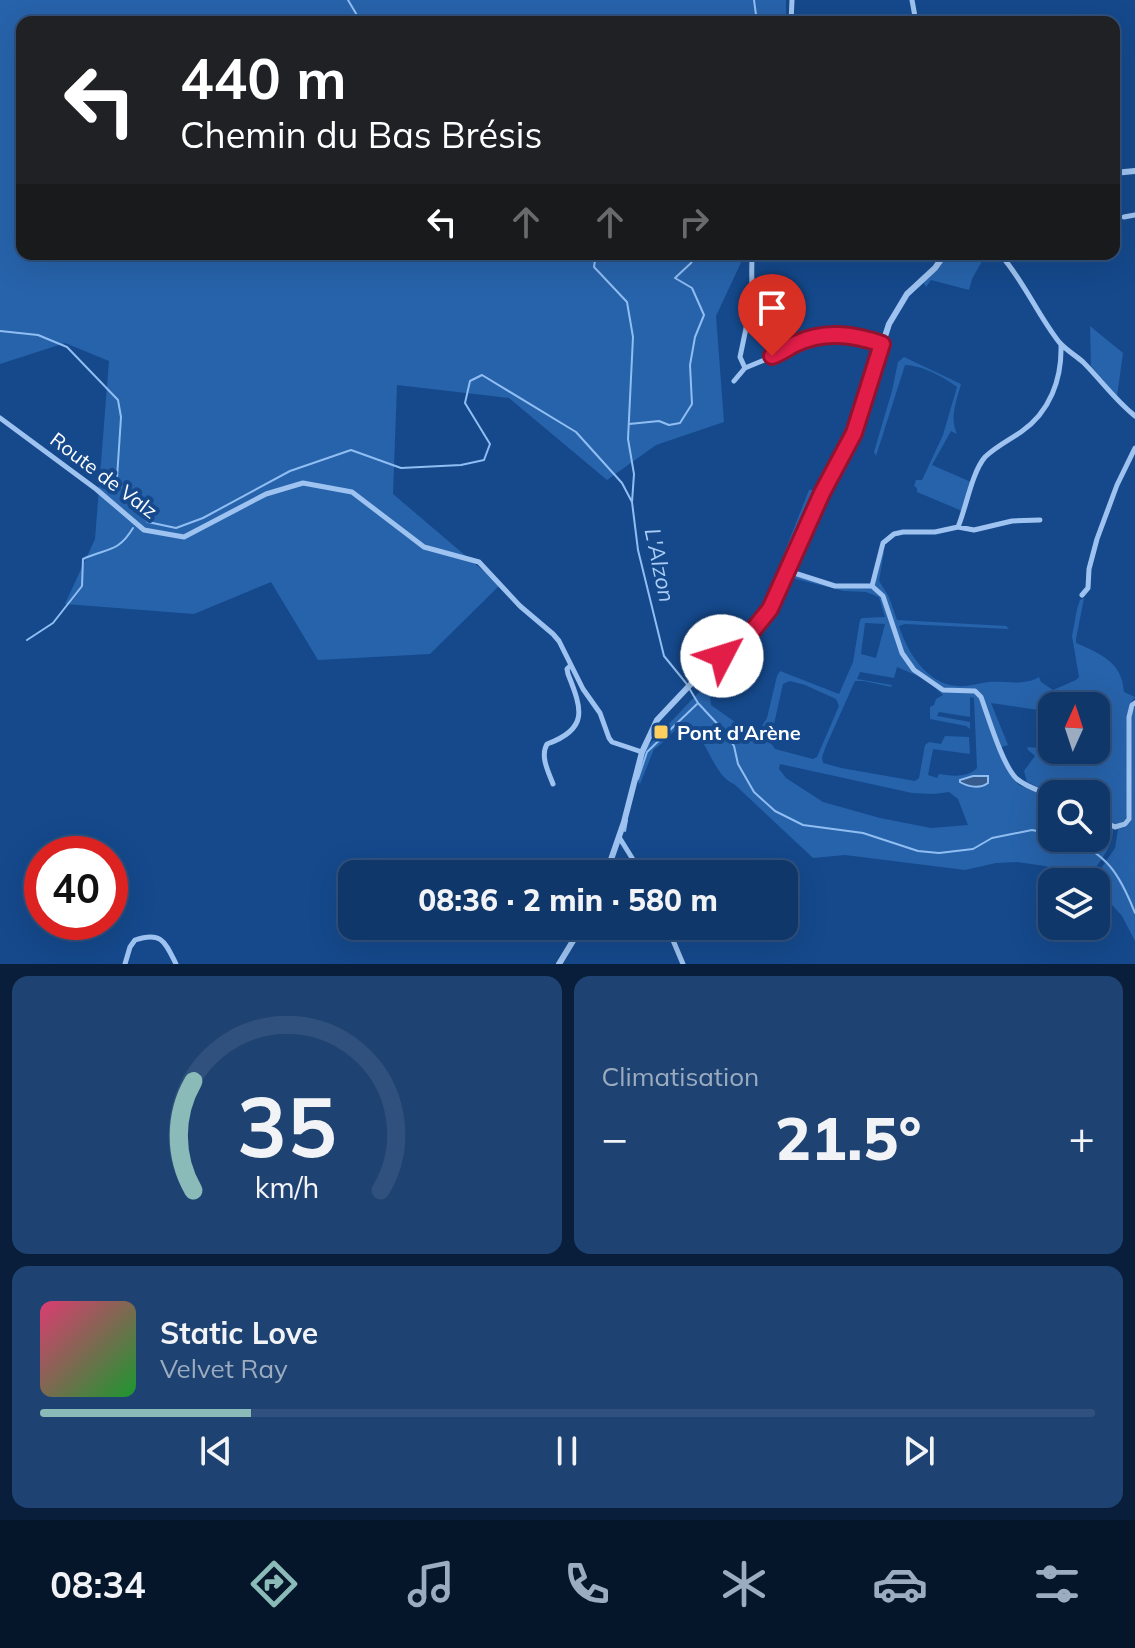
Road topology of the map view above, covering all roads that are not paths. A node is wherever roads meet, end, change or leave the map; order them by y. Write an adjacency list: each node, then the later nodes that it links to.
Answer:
1 (1135, 215): 2 (street)
2 (1124, 217)
3 (752, 260): 6 (street)
4 (941, 260): 7 (street)
5 (1005, 260): 9 (street)
6 (753, 310): 8 (street); 10 (street)
7 (882, 344): 8 (street); 17 (street)
8 (794, 345): 10 (street)
9 (1061, 345): 12 (street); 16 (street)
10 (745, 368): 11 (street)
11 (734, 381)
12 (1135, 416)
13 (0, 418): 20 (street, Route de Valz)
14 (1134, 452): 19 (street)
15 (1040, 520): 16 (street)
16 (958, 527): 18 (street)
17 (788, 571): 18 (street); 22 (street)
18 (872, 586): 24 (street)
19 (1082, 595)
20 (570, 666): 22 (street, Route de Valz); 23 (street)
21 (1135, 703): 25 (street)
22 (642, 752): 26 (street)
23 (553, 784)
24 (1038, 790)
25 (1110, 825)
26 (619, 837): 27 (street); 28 (street)
27 (611, 860)
28 (633, 860)
29 (574, 940): 33 (street)
30 (673, 940): 34 (street)
31 (125, 964): 32 (street)
32 (176, 964)
33 (559, 964)
34 (683, 964)

